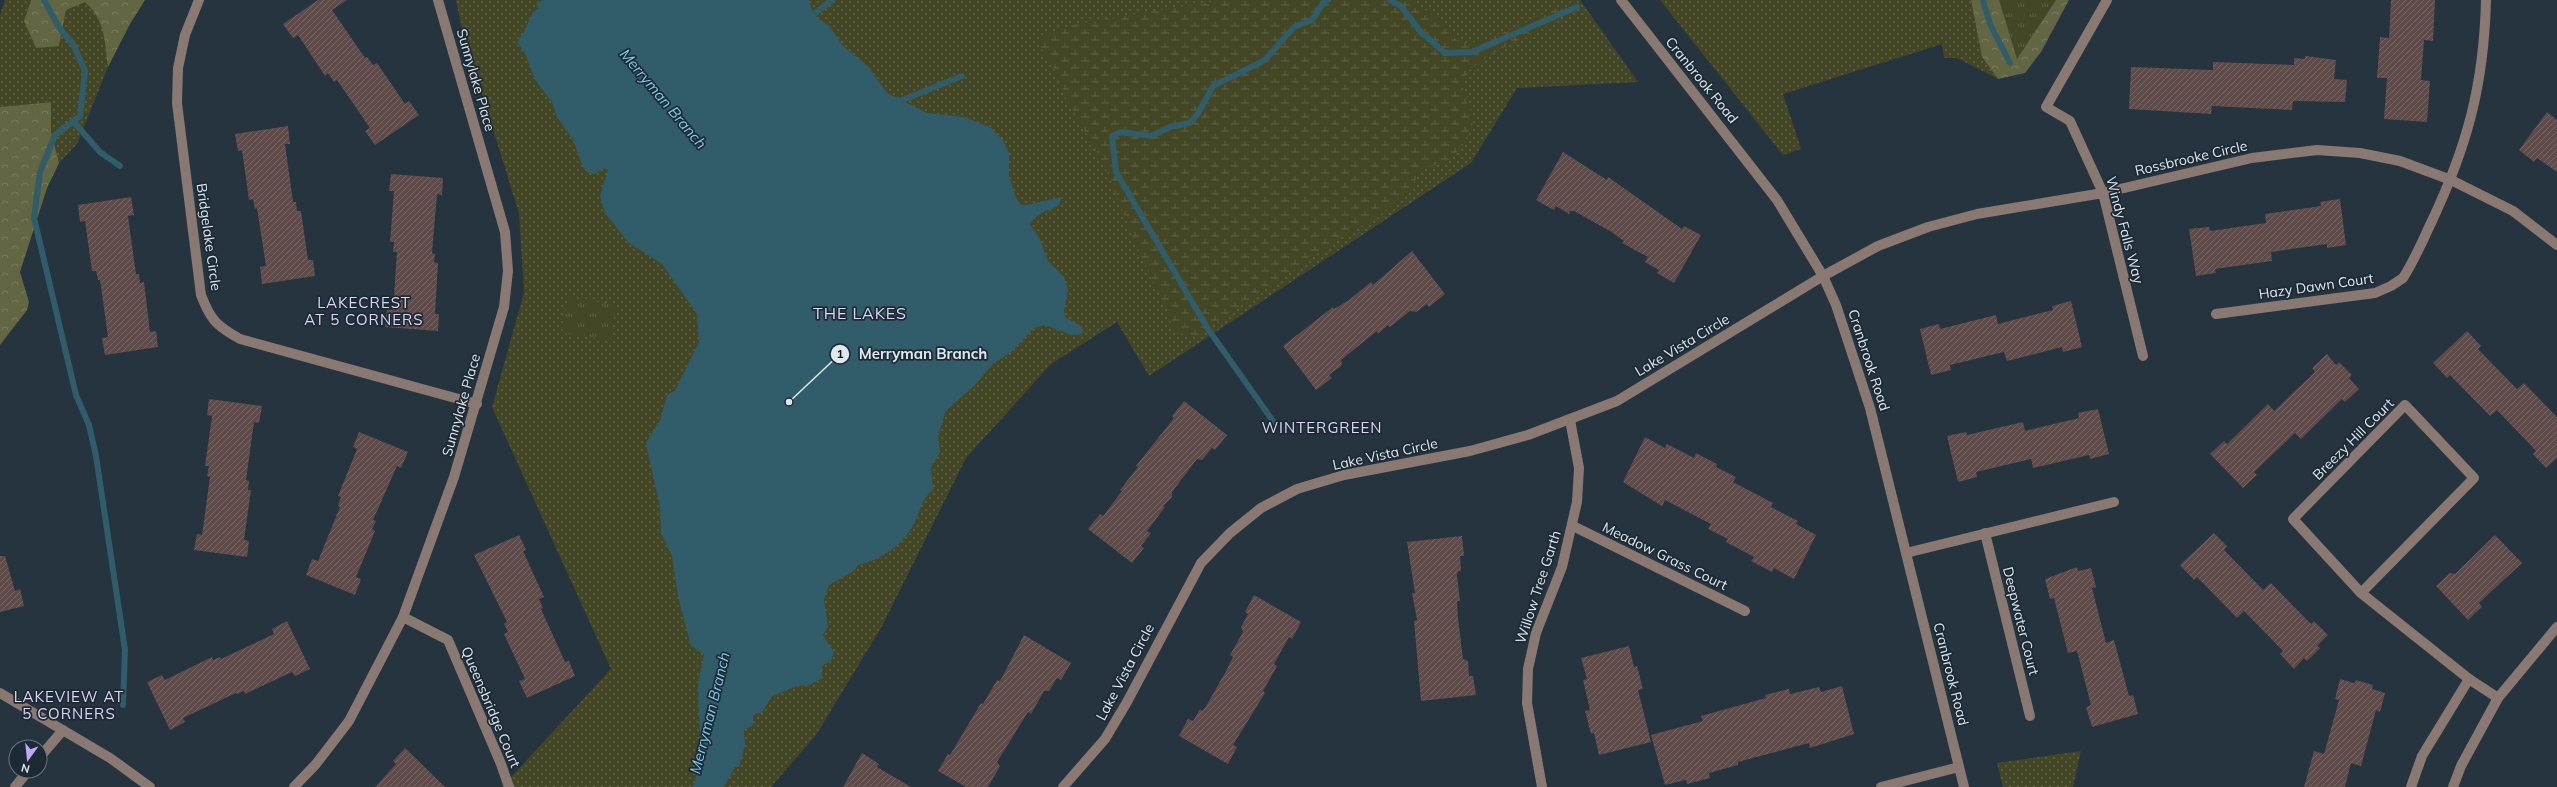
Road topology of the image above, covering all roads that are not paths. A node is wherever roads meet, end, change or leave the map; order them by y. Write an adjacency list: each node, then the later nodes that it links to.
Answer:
1 (199, 0): 12 (street, Bridgelake Circle)
2 (438, 0): 12 (street, Sunnylake Place)
3 (1622, 0): 9 (street, Cranbrook Road)
4 (2107, 0): 7 (street, Windy Falls Way)
5 (2486, 0): 6 (street, Hazy Dawn Court)
6 (2451, 180): 7 (street, Rossbrooke Circle); 8 (street, Rossbrooke Circle); 10 (street, Hazy Dawn Court)
7 (2103, 193): 9 (street, Rossbrooke Circle); 11 (street, Windy Falls Way)
8 (2557, 245)
9 (1823, 276): 13 (street, Lake Vista Circle); 17 (street, Cranbrook Road)
10 (2216, 314)
11 (2143, 356)
12 (477, 404): 20 (street, Sunnylake Place)
13 (1570, 420): 15 (street, Willow Tree Garth); 34 (street, Lake Vista Circle)
14 (2114, 502): 16 (street)
15 (1573, 526): 19 (street, Meadow Grass Court); 35 (street, Willow Tree Garth)
16 (1985, 533): 17 (street); 25 (street, Deepwater Court)
17 (1906, 553): 28 (street, Cranbrook Road)
18 (2361, 593): 18 (street, Breezy Hill Court); 22 (street, Breezy Hill Court)
19 (1745, 611)
20 (403, 617): 32 (street, Sunnylake Place); 33 (street, Queensbridge Court)
21 (2557, 627): 24 (street)
22 (2470, 679): 24 (street, Breezy Hill Court); 38 (street)
23 (0, 693): 26 (street)
24 (2498, 698): 39 (street)
25 (2030, 716)
26 (63, 730): 27 (street); 31 (street)
27 (48, 748)
28 (1959, 767): 36 (street); 37 (street, Cranbrook Road)
29 (22, 779): 30 (street)
30 (15, 787)
31 (150, 787)
32 (294, 787)
33 (509, 787)
34 (1063, 787)
35 (1542, 787)
36 (1881, 787)
37 (1964, 787)
38 (2411, 787)
39 (2453, 787)

